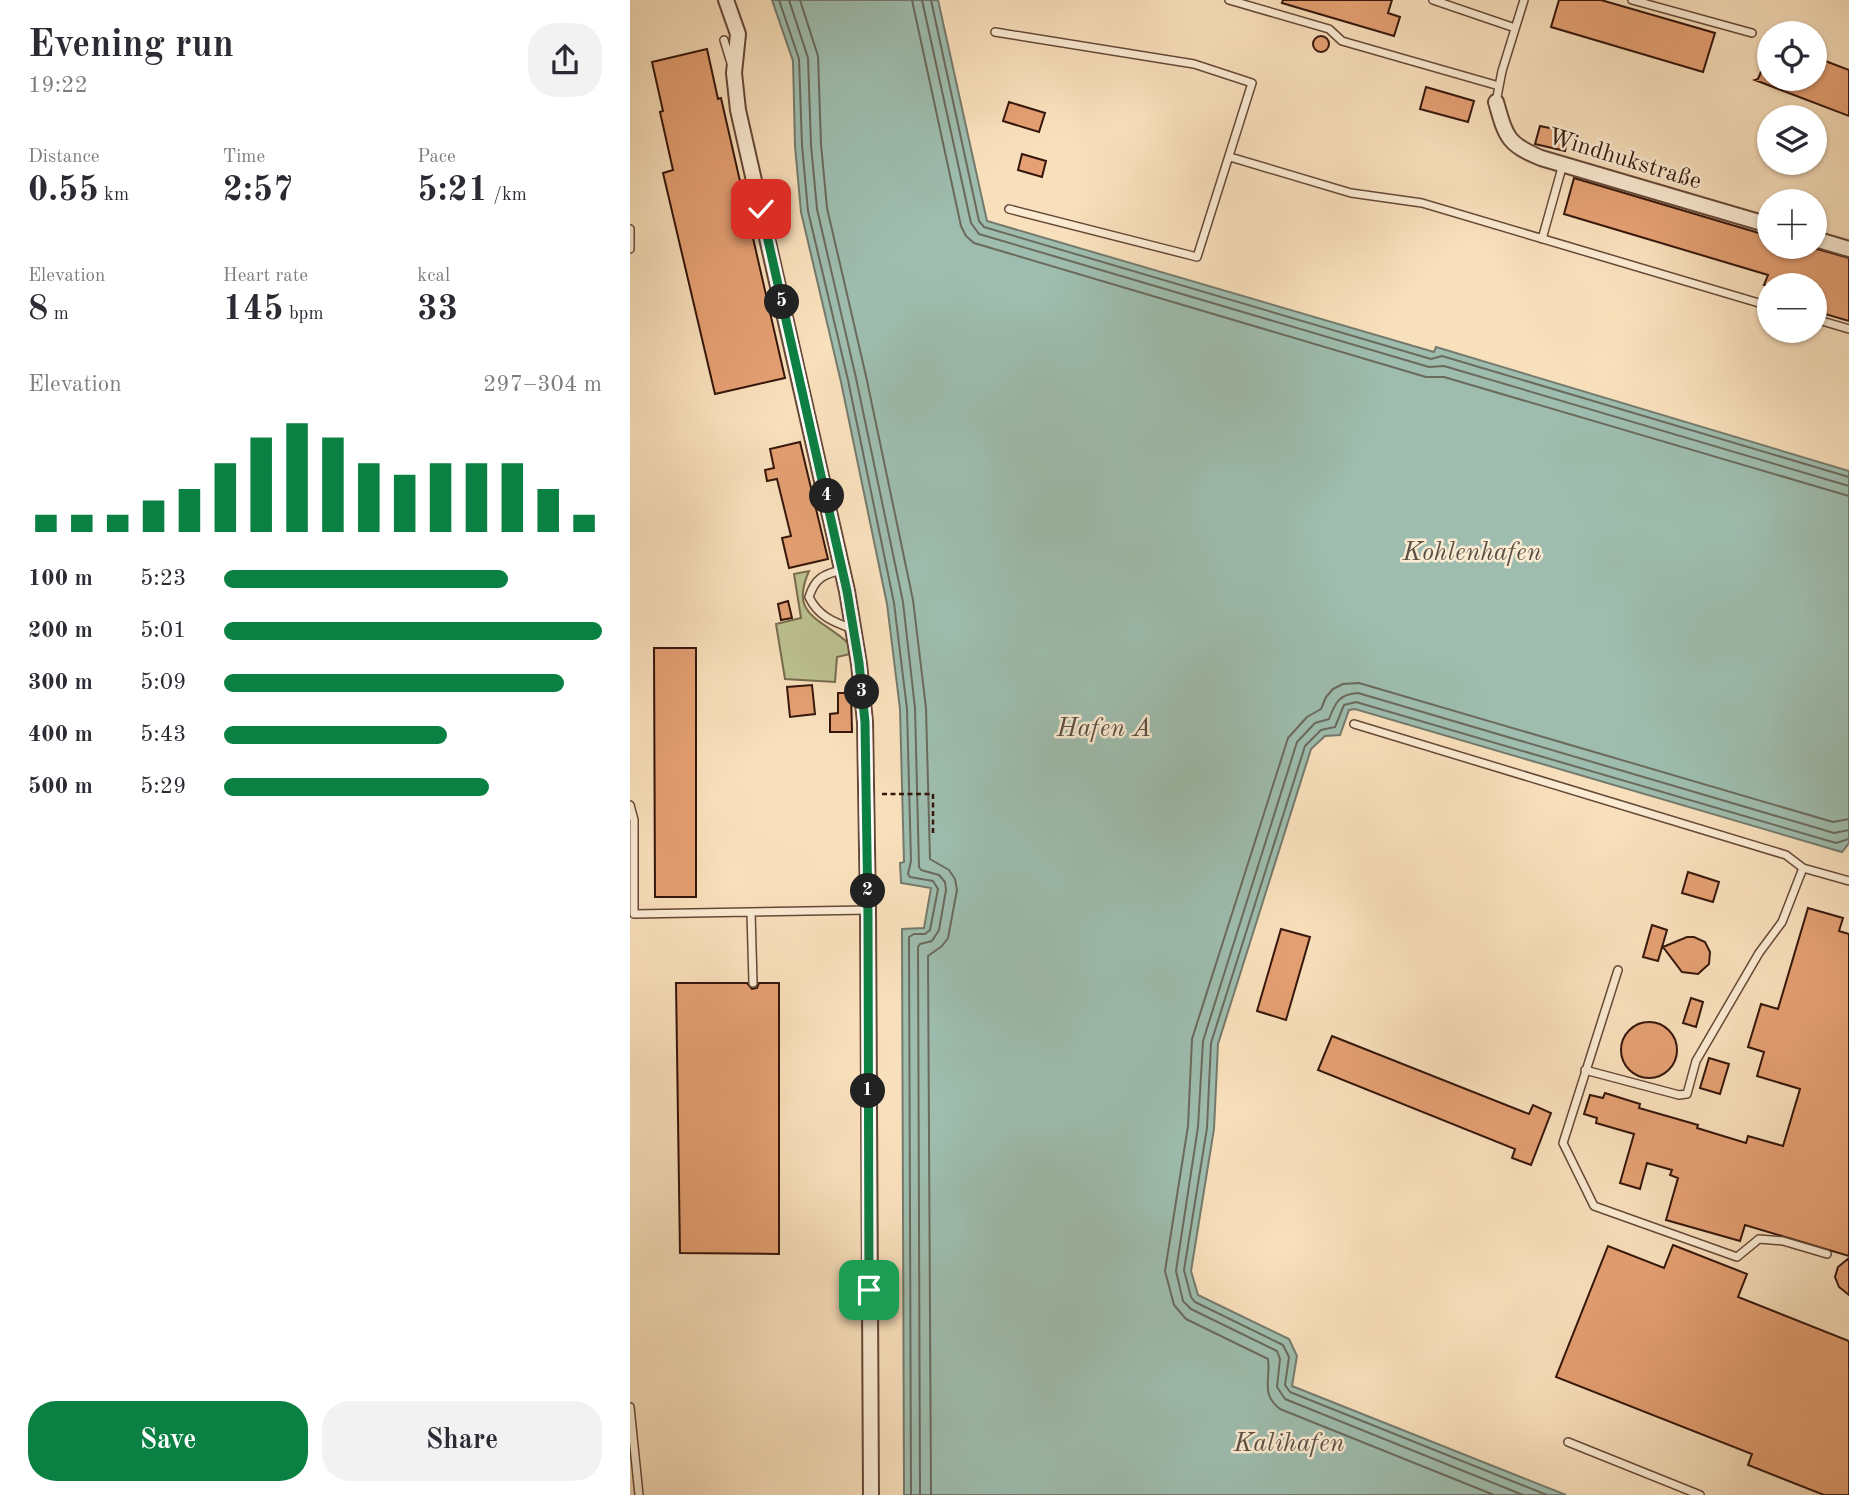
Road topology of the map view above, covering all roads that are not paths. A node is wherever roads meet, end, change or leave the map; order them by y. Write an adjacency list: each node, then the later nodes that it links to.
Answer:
1 (726, 0): 10 (street)
2 (1229, 0): 11 (lane)
3 (1433, 0): 6 (lane)
4 (1524, 0): 6 (lane)
5 (1632, 0): 8 (lane)
6 (1515, 28): 11 (lane)
7 (995, 33): 13 (lane)
8 (1752, 33)
9 (724, 40): 10 (lane)
10 (734, 73): 25 (street)
11 (1499, 86): 12 (lane)
12 (1496, 103): 14 (street, Windhukstraße)
13 (1230, 157): 15 (lane); 18 (lane)
14 (1563, 164): 16 (street, Windhukstraße); 18 (lane)
15 (1009, 209)
16 (1757, 221)
17 (630, 229): 20 (lane)
18 (1542, 239): 22 (lane)
19 (1827, 243): 21 (street)
20 (630, 249)
21 (1849, 249)
22 (1757, 302)
23 (1827, 323): 24 (lane)
24 (1849, 329)
25 (843, 570): 26 (street); 26 (lane)
26 (854, 630): 31 (street)
27 (1354, 723): 29 (lane)
28 (630, 805): 32 (lane)
29 (1804, 868): 30 (lane); 35 (lane)
30 (1849, 881)
31 (868, 910): 32 (lane); 40 (street)
32 (751, 912): 34 (lane)
33 (1618, 970): 35 (lane)
34 (753, 983)
35 (1586, 1070): 36 (lane)
36 (1827, 1254)
37 (630, 1407): 39 (lane)
38 (1568, 1442): 41 (lane)
39 (639, 1495)
40 (871, 1495)
41 (1700, 1495)

